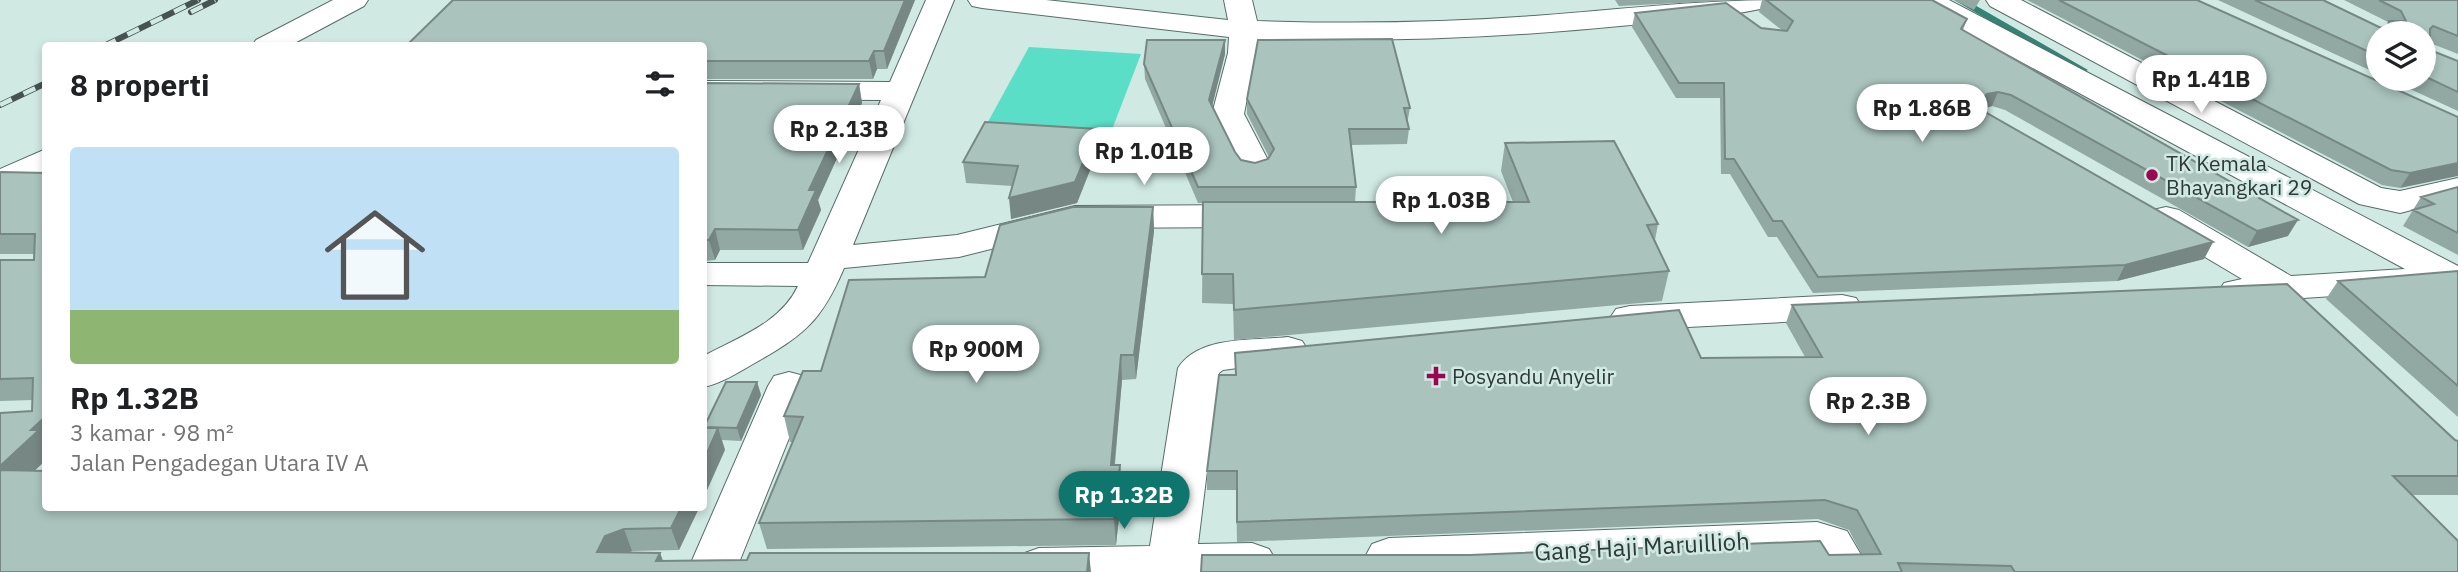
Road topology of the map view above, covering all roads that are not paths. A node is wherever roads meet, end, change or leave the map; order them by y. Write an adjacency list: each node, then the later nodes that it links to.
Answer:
1 (354, 0): 10 (street)
2 (940, 0): 12 (street)
3 (982, 0): 8 (street)
4 (1764, 0): 7 (street)
5 (1927, 0): 21 (street)
6 (2000, 0): 16 (street)
7 (1728, 5): 8 (street); 9 (street)
8 (1241, 14): 14 (street)
9 (1762, 29)
10 (274, 42)
11 (707, 90): 12 (street)
12 (901, 91): 19 (street)
13 (42, 161): 15 (street)
14 (1254, 166)
15 (0, 183)
16 (2458, 188)
17 (2134, 200): 22 (street)
18 (1283, 216): 19 (street)
19 (827, 266): 20 (street); 28 (street)
20 (707, 274)
21 (2454, 277): 22 (street)
22 (2286, 287): 23 (street); 26 (street)
23 (2205, 293)
24 (1880, 305): 25 (street)
25 (1590, 321)
26 (2324, 323)
27 (1320, 347): 35 (street)
28 (707, 371)
29 (789, 386): 36 (street)
30 (1340, 559): 32 (street, Gang Haji Maruillioh)
31 (1289, 561): 35 (street)
32 (1406, 564): 37 (street, Gang Haji Maruillioh)
33 (996, 567): 35 (street)
34 (765, 569): 36 (street)
35 (1170, 569)
36 (691, 570)
37 (1846, 572)

